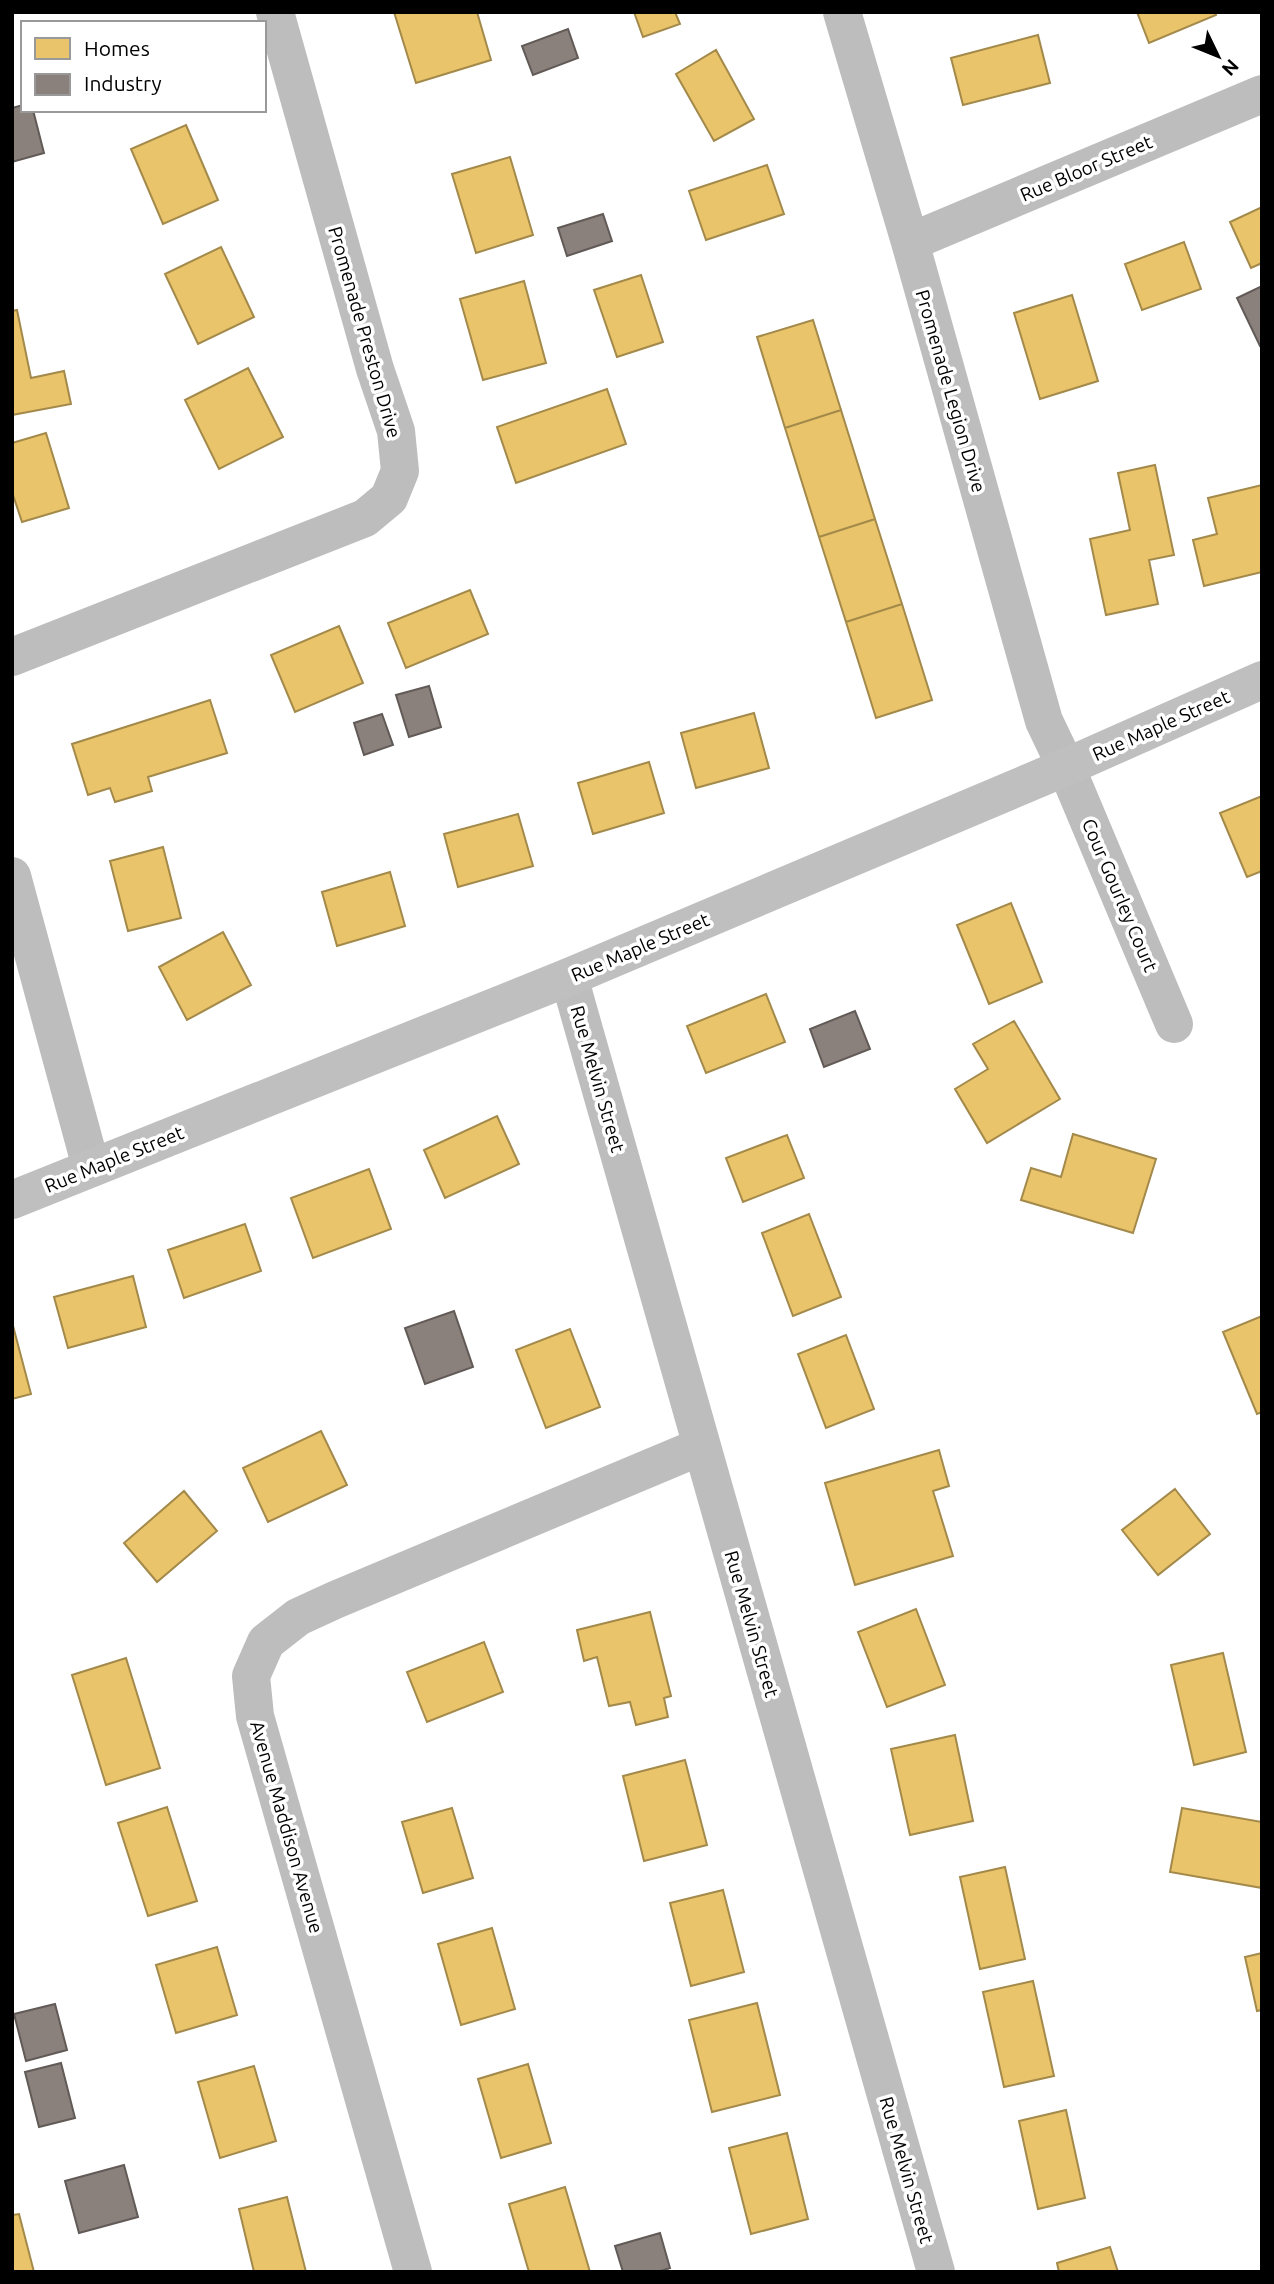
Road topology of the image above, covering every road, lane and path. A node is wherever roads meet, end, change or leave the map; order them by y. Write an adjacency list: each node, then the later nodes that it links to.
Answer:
1 (275, 12): 5 (street, Promenade Preston Drive)
2 (842, 12): 4 (street, Promenade Legion Drive)
3 (1262, 94): 4 (street, Rue Bloor Street)
4 (909, 242): 7 (street, Promenade Legion Drive)
5 (12, 657)
6 (1262, 680): 7 (street, Rue Maple Street)
7 (1066, 767): 9 (street, Rue Maple Street); 10 (street, Cour Gourley Court)
8 (12, 876): 11 (street)
9 (569, 976): 11 (street, Rue Maple Street); 13 (street, Rue Melvin Street)
10 (1174, 1024)
11 (91, 1167): 12 (street, Rue Maple Street)
12 (12, 1200)
13 (702, 1446): 14 (street, Avenue Maddison Avenue); 15 (street, Rue Melvin Street)
14 (413, 2272)
15 (936, 2272)

